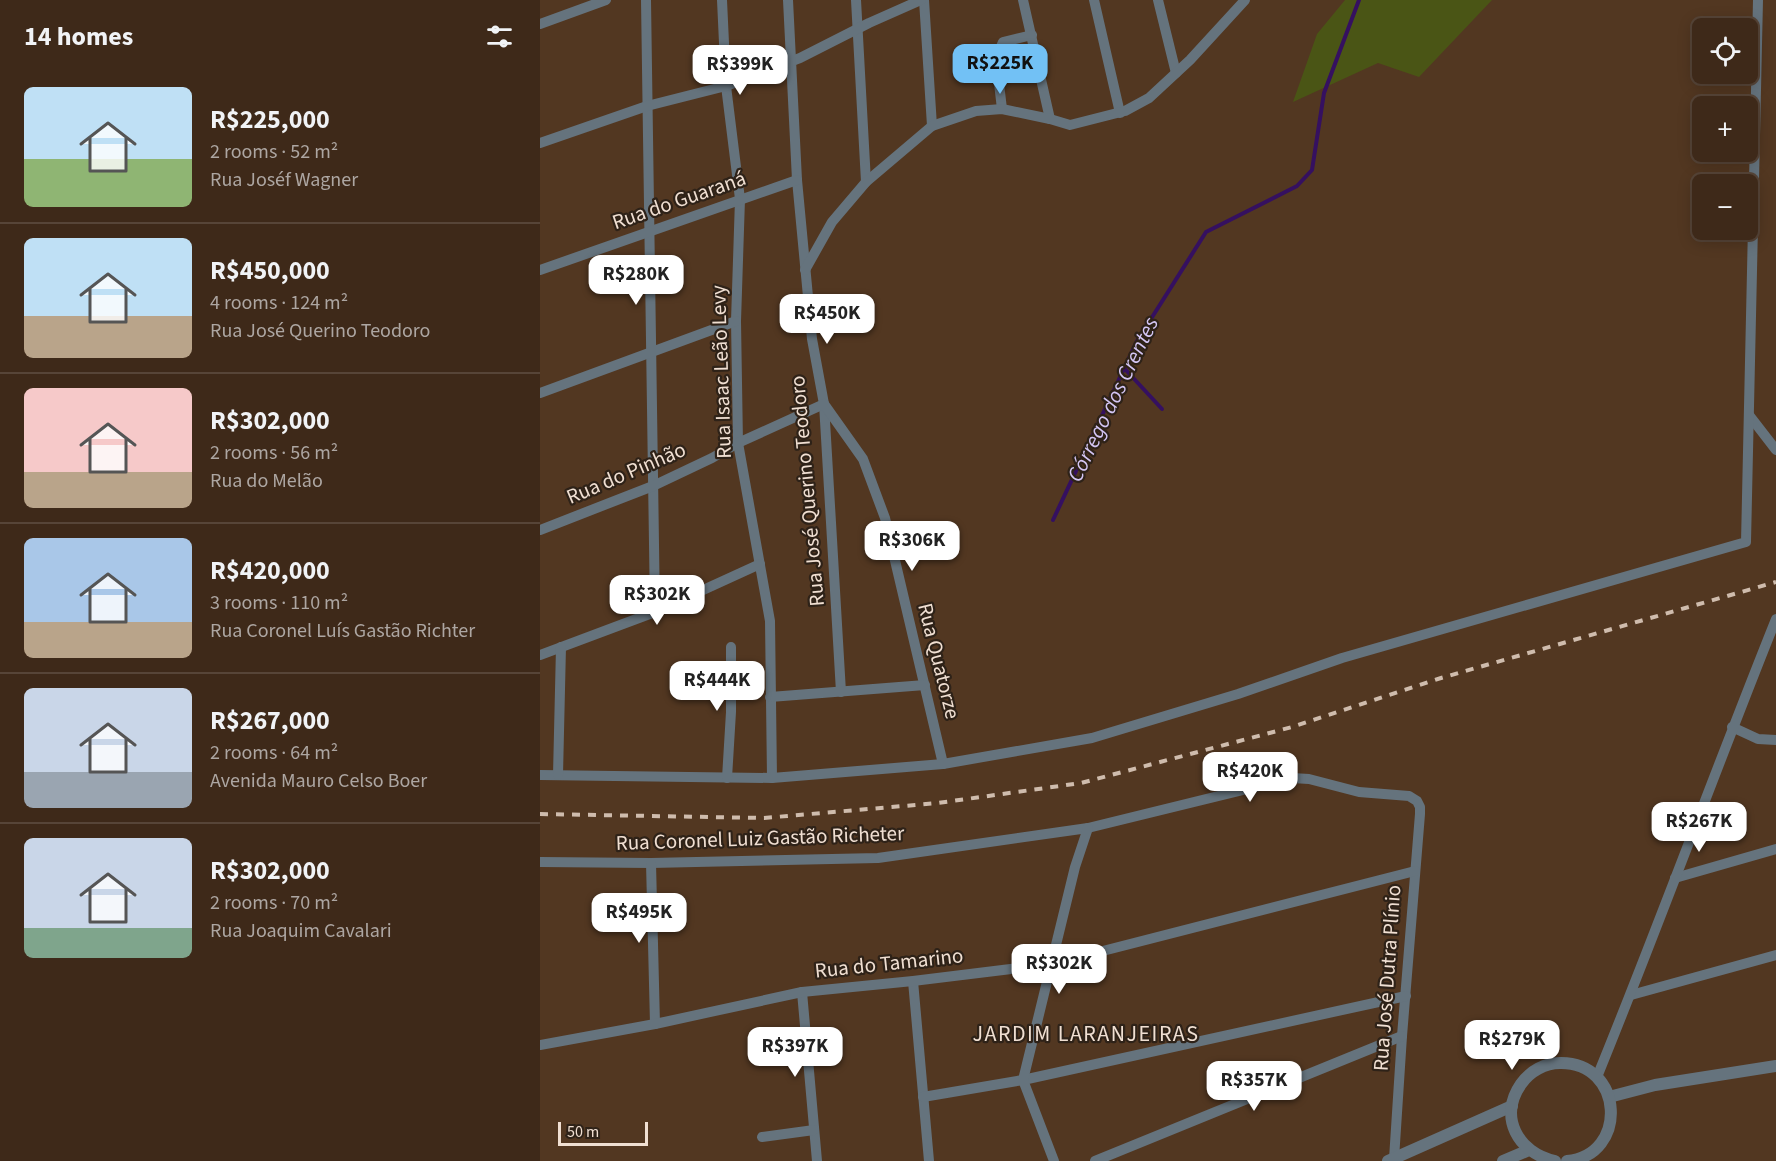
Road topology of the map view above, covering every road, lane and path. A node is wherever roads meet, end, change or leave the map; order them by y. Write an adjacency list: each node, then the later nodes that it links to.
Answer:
1 (606, 0): 14 (street)
2 (646, 0): 20 (street)
3 (722, 0): 19 (street, Rua Isaac Leão Levy)
4 (788, 0): 17 (street, Rua José Querino Teodoro)
5 (856, 0): 15 (street)
6 (922, 0): 15 (street); 24 (street)
7 (1023, 0): 16 (street)
8 (1094, 0): 22 (street)
9 (1158, 0): 18 (street)
10 (1229, 0): 13 (street)
11 (1245, 0): 13 (street)
12 (1758, 0): 36 (street)
13 (1233, 13): 18 (street)
14 (540, 24)
15 (857, 29): 17 (street); 27 (street)
16 (1032, 35): 21 (street); 23 (street)
17 (790, 62): 19 (street); 26 (street, Rua José Querino Teodoro)
18 (1176, 73): 22 (street)
19 (726, 86): 20 (street); 28 (street, Rua Isaac Leão Levy)
20 (647, 106): 25 (street); 29 (street)
21 (1002, 109): 23 (street); 24 (street)
22 (1120, 112): 23 (street)
23 (1050, 119)
24 (932, 126): 27 (street)
25 (540, 143)
26 (797, 180): 28 (street, Rua do Guaraná); 31 (street, Rua José Querino Teodoro)
27 (866, 182): 31 (street)
28 (740, 199): 29 (street, Rua do Guaraná); 32 (street, Rua Isaac Leão Levy)
29 (649, 231): 30 (street, Rua do Guaraná); 33 (street)
30 (540, 270)
31 (805, 271): 35 (street, Rua José Querino Teodoro)
32 (736, 321): 33 (street); 37 (street, Rua Isaac Leão Levy)
33 (651, 353): 34 (street); 39 (street)
34 (540, 393)
35 (824, 404): 37 (street, Rua do Pinhão); 47 (street, Rua Quatorze); 48 (street, Rua José Querino Teodoro)
36 (1749, 416): 38 (street); 52 (street)
37 (738, 443): 39 (street, Rua do Pinhão); 41 (street, Rua Isaac Leão Levy)
38 (1776, 450)
39 (653, 486): 40 (street, Rua do Pinhão); 42 (street)
40 (540, 530)
41 (760, 564): 42 (street); 49 (street, Rua Isaac Leão Levy)
42 (655, 612): 44 (street)
43 (1776, 620): 50 (street)
44 (561, 647): 46 (street); 54 (street)
45 (731, 648): 55 (street)
46 (540, 655)
47 (925, 685): 48 (street); 52 (street, Rua Quatorze)
48 (841, 692): 49 (street)
49 (770, 697): 56 (street, Rua Isaac Leão Levy)
50 (1732, 728): 51 (street); 63 (street)
51 (1776, 740)
52 (943, 765): 56 (street)
53 (540, 775): 54 (street)
54 (558, 775): 55 (street)
55 (726, 778): 56 (street)
56 (771, 778)
57 (1417, 801): 58 (street, Rua Coronel Luiz Gastão Richeter); 62 (street, Rua José Dutra Plínio)
58 (1088, 828): 61 (street, Rua Coronel Luiz Gastão Richeter); 65 (street)
59 (1776, 849): 63 (street)
60 (540, 862): 61 (street, Rua Coronel Luiz Gastão Richeter)
61 (651, 864): 70 (street)
62 (1415, 871): 65 (street, Rua do Tamarino); 69 (street, Rua José Dutra Plínio)
63 (1675, 878): 68 (street)
64 (1776, 955): 68 (street)
65 (1052, 964): 66 (street, Rua do Tamarino); 75 (street)
66 (913, 981): 67 (street, Rua do Tamarino); 76 (street)
67 (802, 992): 70 (street, Rua do Tamarino); 79 (street)
68 (1630, 995): 74 (street)
69 (1406, 996): 71 (street, Rua José Dutra Plínio); 75 (street)
70 (655, 1024): 72 (street, Rua do Tamarino)
71 (1402, 1036): 82 (street, Rua José Dutra Plínio); 86 (street)
72 (540, 1045)
73 (1776, 1066): 77 (street)
74 (1597, 1077): 77 (street); 78 (street)
75 (1023, 1080): 76 (street); 85 (street)
76 (923, 1097): 84 (street)
77 (1609, 1097): 89 (street)
78 (1512, 1106): 81 (street); 82 (street)
79 (814, 1130): 80 (street); 83 (street)
80 (762, 1137)
81 (1529, 1150): 87 (street); 88 (street)
82 (1391, 1160)
83 (816, 1161)
84 (929, 1161)
85 (1054, 1161)
86 (1095, 1161)
87 (1503, 1161)
88 (1555, 1161)
89 (1567, 1161)

